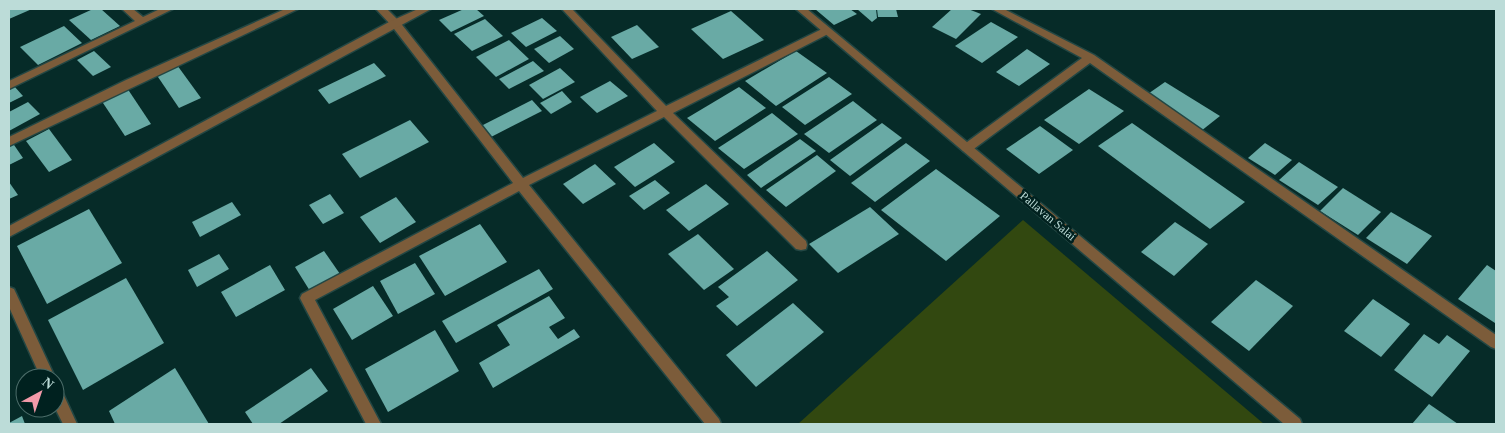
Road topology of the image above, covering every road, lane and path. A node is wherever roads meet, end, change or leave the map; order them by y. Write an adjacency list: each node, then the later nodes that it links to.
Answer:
1 (127, 9): 9 (street)
2 (168, 9): 9 (street)
3 (293, 9): 15 (street)
4 (382, 9): 10 (street)
5 (426, 9): 10 (street)
6 (567, 9): 14 (street)
7 (800, 9): 11 (street, Pallavan Salai)
8 (997, 9): 12 (street)
9 (142, 21): 13 (street)
10 (395, 23): 17 (street); 18 (street)
11 (826, 31): 14 (street); 16 (street, Pallavan Salai)
12 (1090, 58): 16 (street); 21 (street)
13 (9, 85)
14 (664, 111): 17 (street); 19 (street)
15 (9, 142)
16 (967, 148): 25 (street, Pallavan Salai)
17 (521, 184): 23 (street); 24 (street)
18 (9, 232)
19 (801, 245)
20 (9, 293): 22 (street)
21 (1496, 343)
22 (43, 368)
23 (374, 424)
24 (714, 424)
25 (1295, 424)

